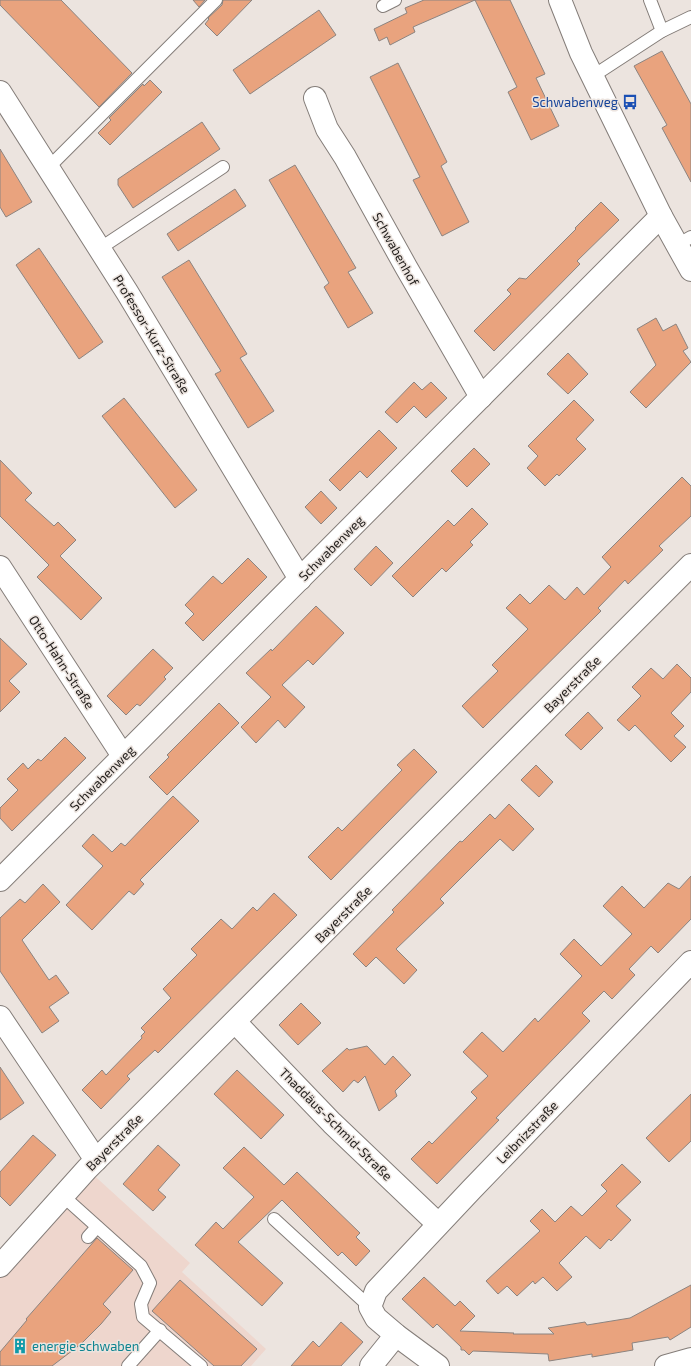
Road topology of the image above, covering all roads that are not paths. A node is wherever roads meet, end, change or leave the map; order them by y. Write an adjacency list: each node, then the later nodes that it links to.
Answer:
1 (216, 0): 12 (lane)
2 (394, 0): 5 (lane)
3 (560, 0): 8 (street)
4 (650, 0): 7 (lane)
5 (383, 6)
6 (691, 17): 7 (lane)
7 (662, 31): 8 (lane)
8 (593, 76): 13 (street)
9 (0, 92): 12 (street, Professor-Kurz-Straße)
10 (315, 98): 17 (street, Schwabenhof)
11 (223, 167): 15 (lane)
12 (48, 168): 15 (street, Professor-Kurz-Straße)
13 (661, 216): 14 (street); 17 (street, Schwabenweg)
14 (684, 241): 16 (street)
15 (99, 249): 20 (street, Professor-Kurz-Straße)
16 (691, 270)
17 (481, 398): 20 (street, Schwabenweg)
18 (691, 565): 25 (street, Bayerstraße)
19 (0, 567): 21 (street, Otto-Hahn-Straße)
20 (300, 579): 21 (street, Schwabenweg)
21 (123, 756): 22 (street, Schwabenweg)
22 (0, 880)
23 (691, 962): 29 (street, Leibnizstraße)
24 (0, 1017): 26 (street)
25 (235, 1022): 26 (street, Bayerstraße); 29 (street, Thaddäus-Schmid-Straße)
26 (96, 1160): 27 (street, Bayerstraße)
27 (62, 1196): 30 (lane); 32 (street, Bayerstraße)
28 (274, 1219): 33 (lane)
29 (438, 1224): 33 (street, Leibnizstraße)
30 (97, 1227): 31 (lane); 34 (lane)
31 (88, 1237)
32 (0, 1266)
33 (370, 1307): 35 (street)
34 (160, 1330): 37 (lane); 38 (lane)
35 (396, 1335): 39 (street); 40 (street)
36 (691, 1359): 41 (street)
37 (128, 1366)
38 (201, 1366)
39 (371, 1366)
40 (438, 1366)
41 (666, 1366)

